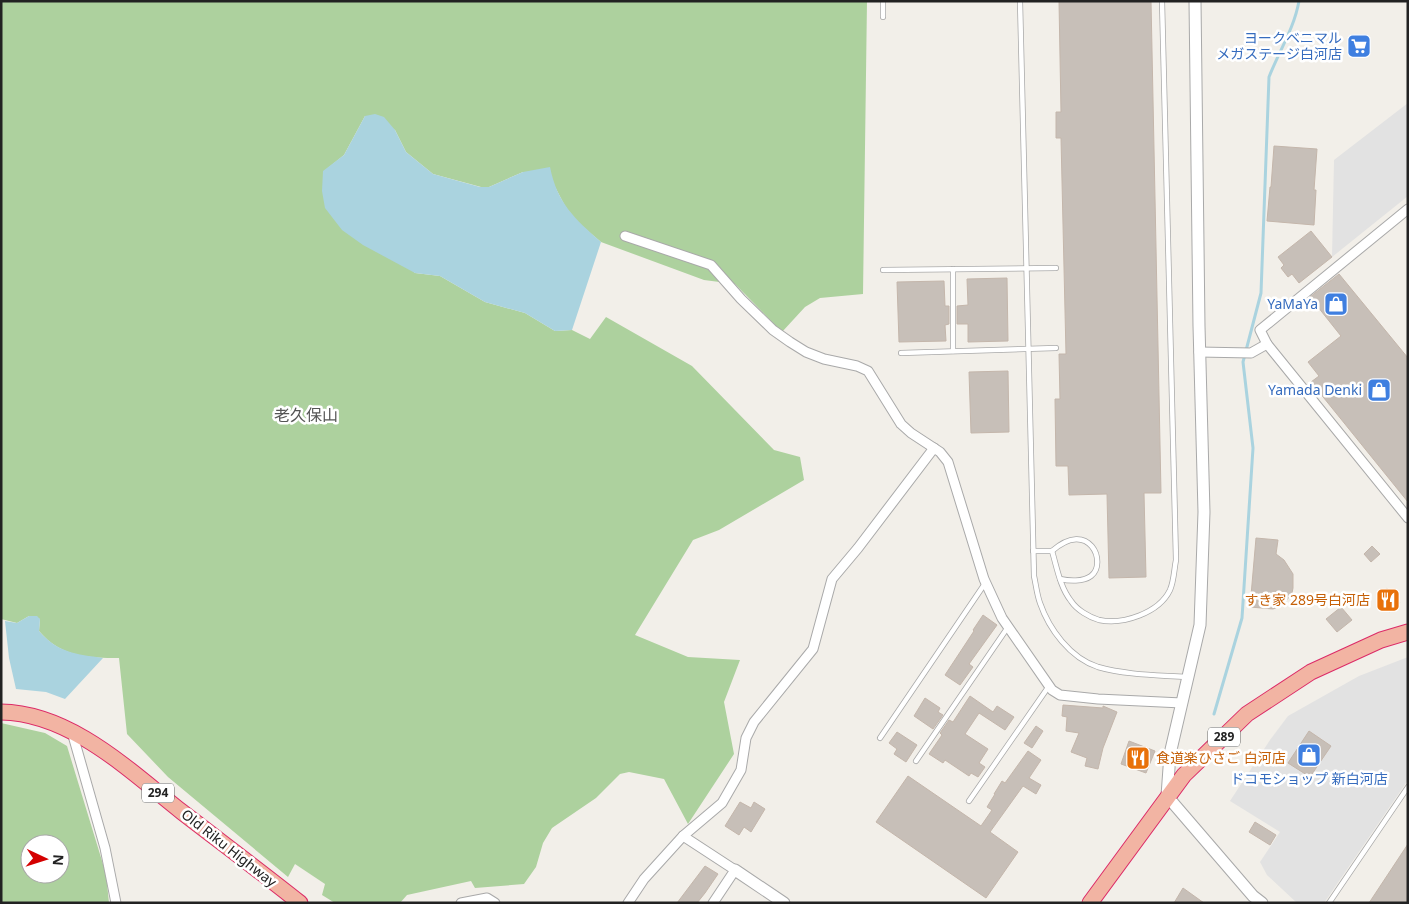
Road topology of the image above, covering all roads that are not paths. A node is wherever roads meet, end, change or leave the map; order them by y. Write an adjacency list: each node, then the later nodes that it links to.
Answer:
1 (883, 1): 5 (lane)
2 (1020, 1): 8 (lane)
3 (1162, 1): 22 (lane)
4 (1195, 1): 16 (street)
5 (883, 17)
6 (1406, 214): 12 (street)
7 (625, 236): 18 (street)
8 (1027, 268): 9 (lane); 10 (lane); 13 (lane)
9 (1056, 268)
10 (952, 269): 11 (lane); 15 (lane)
11 (883, 270)
12 (1266, 344): 16 (street); 19 (street)
13 (1029, 348): 14 (lane); 15 (lane); 20 (lane)
14 (1056, 348)
15 (954, 351): 17 (lane)
16 (1200, 352): 26 (street)
17 (902, 353)
18 (934, 448): 23 (street); 36 (street)
19 (1408, 518)
20 (1033, 551): 21 (lane); 26 (lane)
21 (1052, 551): 22 (lane); 22 (lane)
22 (1060, 579)
23 (986, 582): 24 (street); 31 (lane)
24 (1008, 627): 27 (street); 32 (lane)
25 (1408, 632): 34 (highway, 289)
26 (1188, 677): 28 (street)
27 (1049, 686): 28 (street); 35 (lane)
28 (1182, 704): 34 (street)
29 (1, 712): 30 (highway, Old Riku Highway / 294)
30 (72, 732): 38 (street); 39 (highway, Old Riku Highway / 294)
31 (880, 738)
32 (916, 761)
33 (1408, 787): 47 (lane)
34 (1166, 796): 45 (highway, 289); 46 (street)
35 (969, 801)
36 (683, 836): 37 (street); 42 (street)
37 (735, 870): 43 (street); 44 (street)
38 (116, 903)
39 (300, 903)
40 (460, 903): 41 (street)
41 (495, 903)
42 (628, 903)
43 (713, 903)
44 (784, 903)
45 (1090, 903)
46 (1262, 903)
47 (1329, 903)

